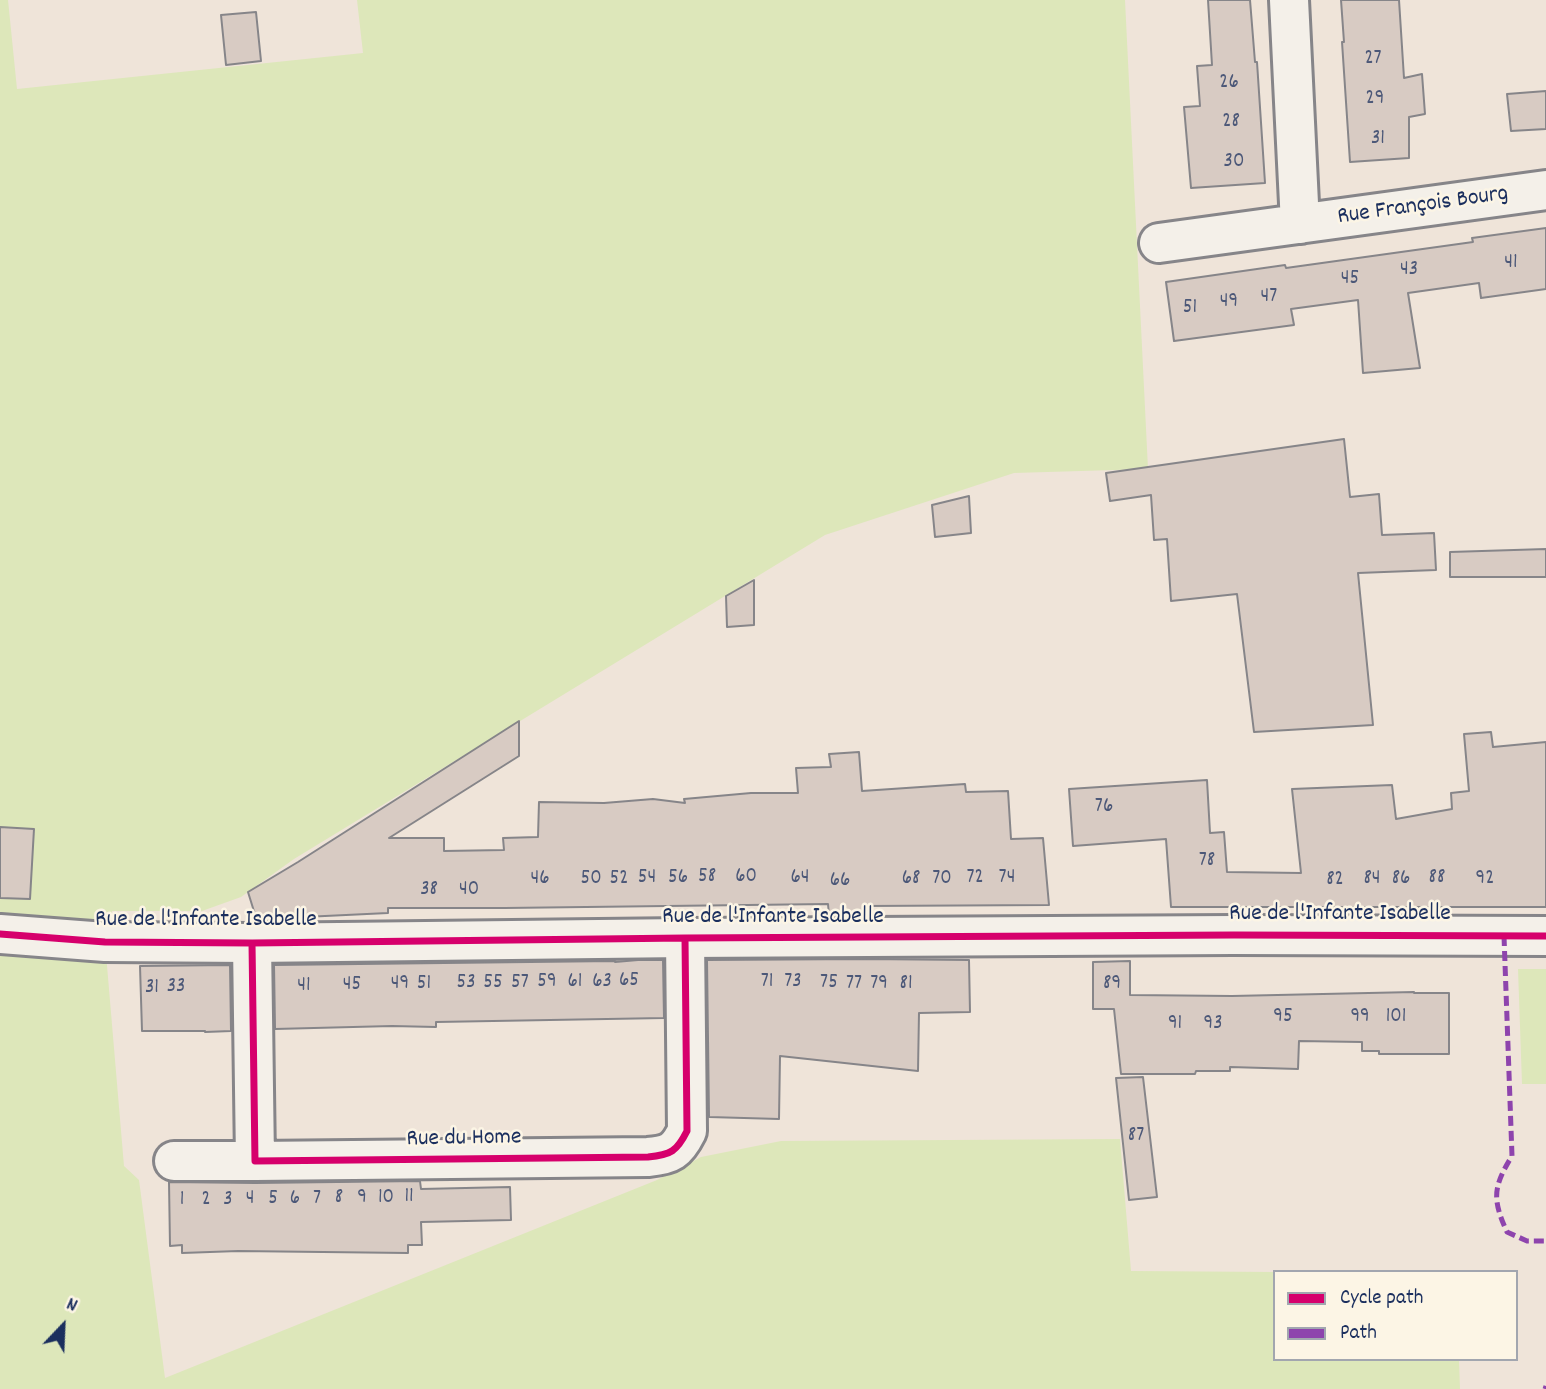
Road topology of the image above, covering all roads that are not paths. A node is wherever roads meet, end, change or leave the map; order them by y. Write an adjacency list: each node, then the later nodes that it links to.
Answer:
1 (1289, 0): 3 (street, Rue François Bourg)
2 (1546, 190): 3 (street, Rue François Bourg)
3 (1300, 224): 4 (street, Rue François Bourg)
4 (1159, 243)
5 (0, 934): 8 (street, Rue de l'Infante Isabelle)
6 (1546, 936): 7 (street, Rue de l'Infante Isabelle)
7 (685, 938): 8 (street, Rue de l'Infante Isabelle); 10 (street, Rue du Home)
8 (252, 943): 10 (street)
9 (174, 1161): 10 (street, Rue du Home)
10 (255, 1161)

